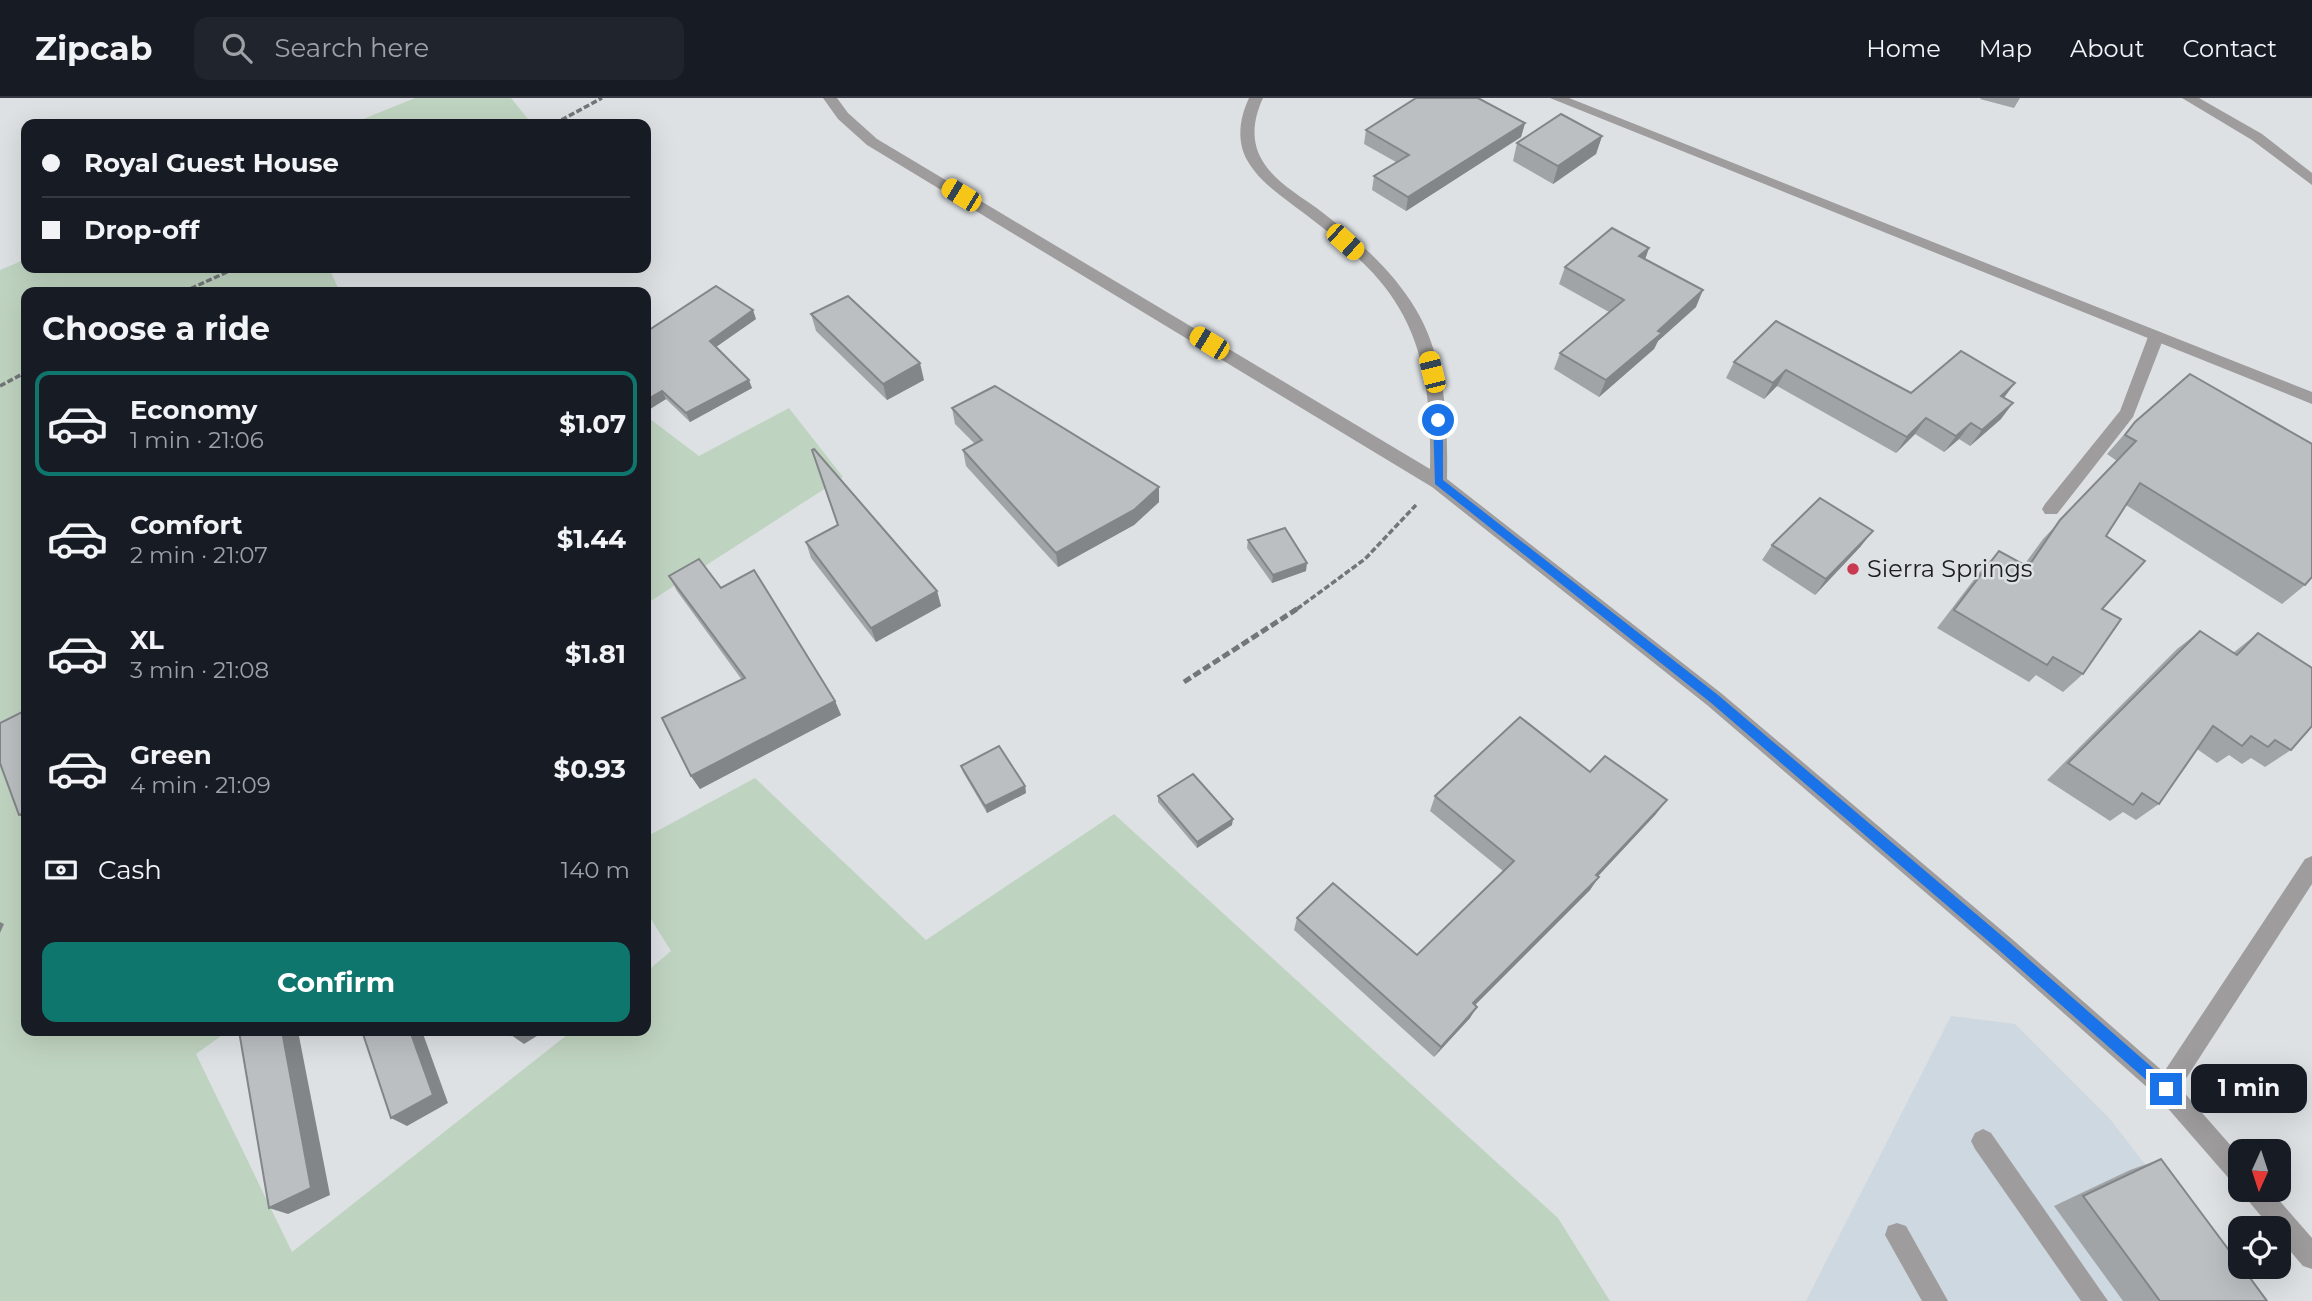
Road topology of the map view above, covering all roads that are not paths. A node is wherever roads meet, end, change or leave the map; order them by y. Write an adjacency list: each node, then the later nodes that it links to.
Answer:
1 (830, 98): 8 (street)
2 (1256, 98): 8 (street)
3 (1557, 98): 6 (street)
4 (2189, 98): 5 (street)
5 (2312, 180)
6 (2156, 337): 7 (street); 9 (street)
7 (2312, 398)
8 (1438, 482): 11 (street)
9 (2051, 509)
10 (2312, 866): 11 (street)
11 (2166, 1089): 13 (street)
12 (1983, 1141): 18 (street)
13 (2228, 1160)
14 (2264, 1202): 16 (street)
15 (1897, 1235): 17 (street)
16 (2312, 1257)
17 (1936, 1301)
18 (2096, 1301)

